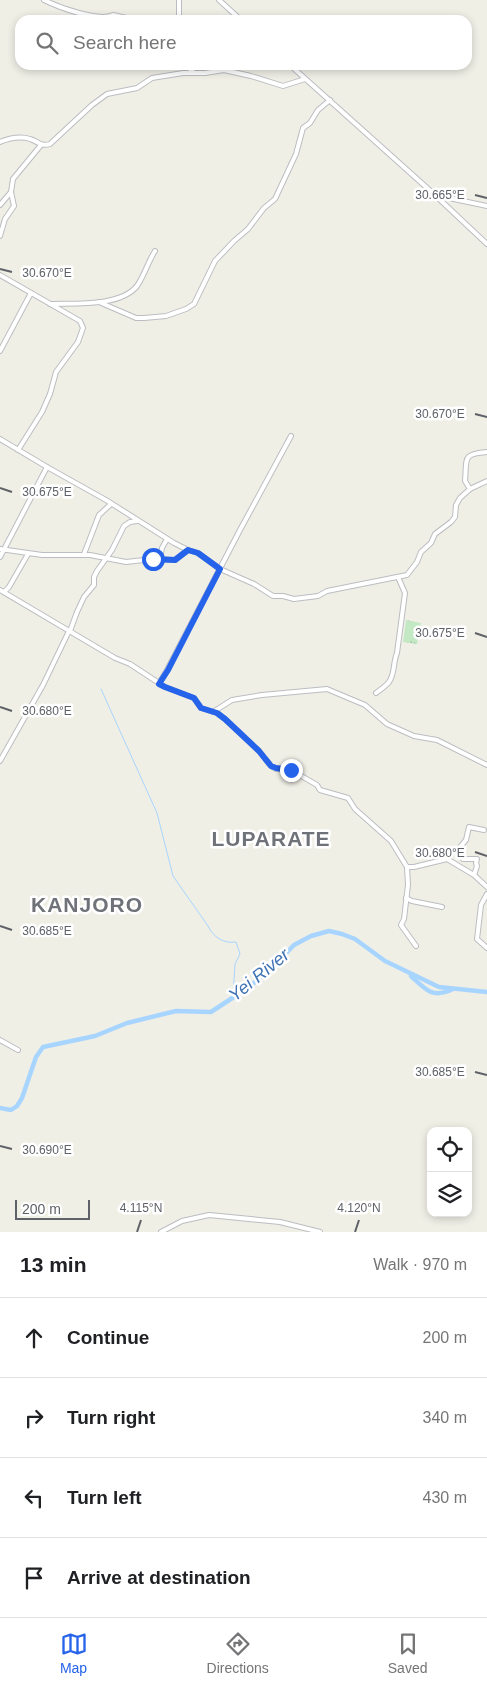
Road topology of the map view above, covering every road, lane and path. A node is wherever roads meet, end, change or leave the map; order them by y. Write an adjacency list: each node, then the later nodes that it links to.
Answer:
1 (44, 0): 4 (street)
2 (179, 0): 5 (street)
3 (219, 0): 6 (street)
4 (92, 15)
5 (179, 15)
6 (236, 15)
7 (296, 70): 9 (street)
8 (190, 72): 9 (street); 12 (street)
9 (305, 78): 10 (street)
10 (330, 100): 14 (street); 22 (street)
11 (0, 142): 12 (street)
12 (41, 145): 13 (street)
13 (11, 192): 15 (street); 17 (street)
14 (435, 195): 16 (street); 18 (street)
15 (0, 205)
16 (487, 206)
17 (0, 236)
18 (487, 244)
19 (155, 250): 22 (street)
20 (0, 276): 21 (street)
21 (31, 293): 23 (street); 24 (street)
22 (99, 302): 23 (street)
23 (50, 304): 27 (street)
24 (0, 351)
25 (291, 436): 42 (street)
26 (0, 439): 27 (street)
27 (18, 450): 29 (street)
28 (487, 452): 31 (street)
29 (47, 468): 32 (street); 35 (street)
30 (487, 481): 31 (street)
31 (470, 489): 43 (street)
32 (111, 504): 33 (street); 38 (street)
33 (137, 520): 34 (street); 40 (street)
34 (167, 539): 36 (street); 41 (street)
35 (2, 550): 37 (street); 39 (street)
36 (188, 550): 41 (street); 42 (street)
37 (28, 554): 38 (street); 44 (street)
38 (84, 554): 40 (street)
39 (0, 557)
40 (106, 559): 41 (street); 45 (street)
41 (160, 559)
42 (220, 569): 43 (street); 46 (street)
43 (398, 577): 47 (street)
44 (2, 591): 45 (street)
45 (70, 631): 46 (street); 49 (street)
46 (159, 684): 48 (street)
47 (376, 693)
48 (213, 712): 50 (street); 52 (street)
49 (0, 760)
50 (487, 765)
51 (484, 830): 53 (street)
52 (406, 867): 53 (street); 56 (street)
53 (474, 875): 54 (street)
54 (487, 887)
55 (487, 894): 59 (street)
56 (406, 898): 57 (street); 58 (street)
57 (442, 908)
58 (416, 946)
59 (487, 948)
60 (0, 1040): 61 (street)
61 (18, 1050)
62 (161, 1232): 63 (street)
63 (320, 1232)

